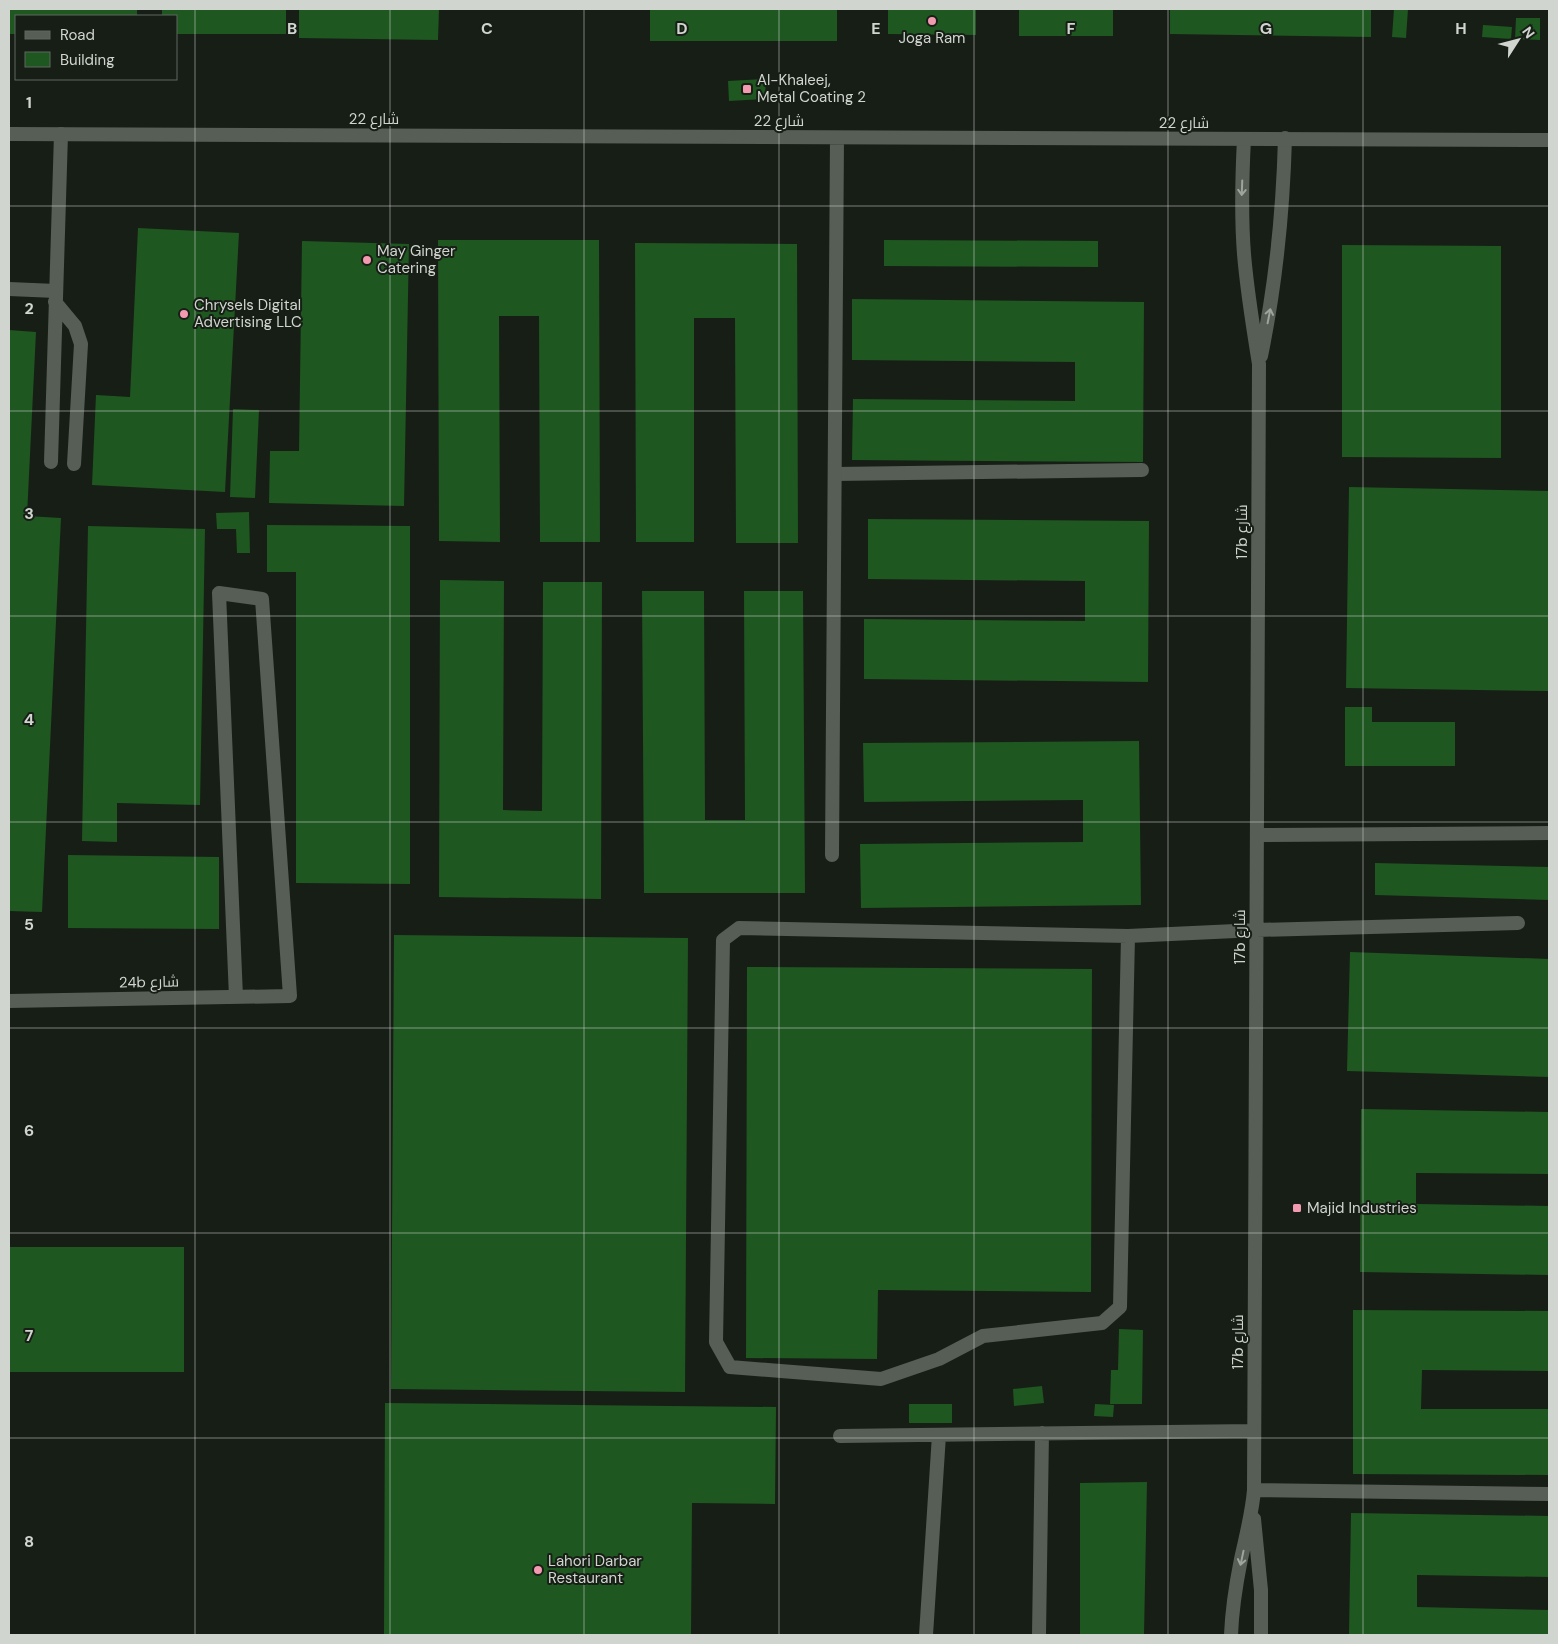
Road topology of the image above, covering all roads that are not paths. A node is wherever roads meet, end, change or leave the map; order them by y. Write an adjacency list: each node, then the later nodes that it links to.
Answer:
1 (9, 134): 2 (street, شارع 22)
2 (61, 134): 3 (street, شارع 22); 8 (street)
3 (837, 138): 5 (street, شارع 22); 13 (street)
4 (1285, 138): 5 (street, شارع 22); 6 (street, شارع 22); 9 (street, 17b شارع, one-way to 4)
5 (1244, 139): 9 (street, 17b شارع, one-way to 9)
6 (1549, 140)
7 (9, 289): 8 (street)
8 (56, 296): 10 (street); 11 (street)
9 (1259, 364): 15 (street, 17b شارع)
10 (51, 462)
11 (74, 464)
12 (1142, 470): 13 (street)
13 (835, 474): 16 (street)
14 (1549, 833): 15 (street)
15 (1257, 835): 18 (street, 17b شارع)
16 (832, 855)
17 (1518, 923): 18 (street)
18 (1257, 930): 19 (street); 22 (street, 17b شارع)
19 (1128, 936): 19 (street)
20 (236, 997): 20 (street, 24b شارع); 21 (street, 24b شارع)
21 (9, 1001)
22 (1254, 1431): 23 (street); 26 (street, 17b شارع)
23 (1042, 1434): 24 (street); 30 (street)
24 (939, 1435): 25 (street); 29 (street)
25 (840, 1436)
26 (1254, 1490): 27 (street); 28 (street, 17b شارع)
27 (1549, 1494)
28 (1252, 1510): 31 (street, 17b شارع, one-way to 31); 32 (street, 17b شارع)
29 (926, 1635)
30 (1039, 1635)
31 (1231, 1635)
32 (1261, 1635)

